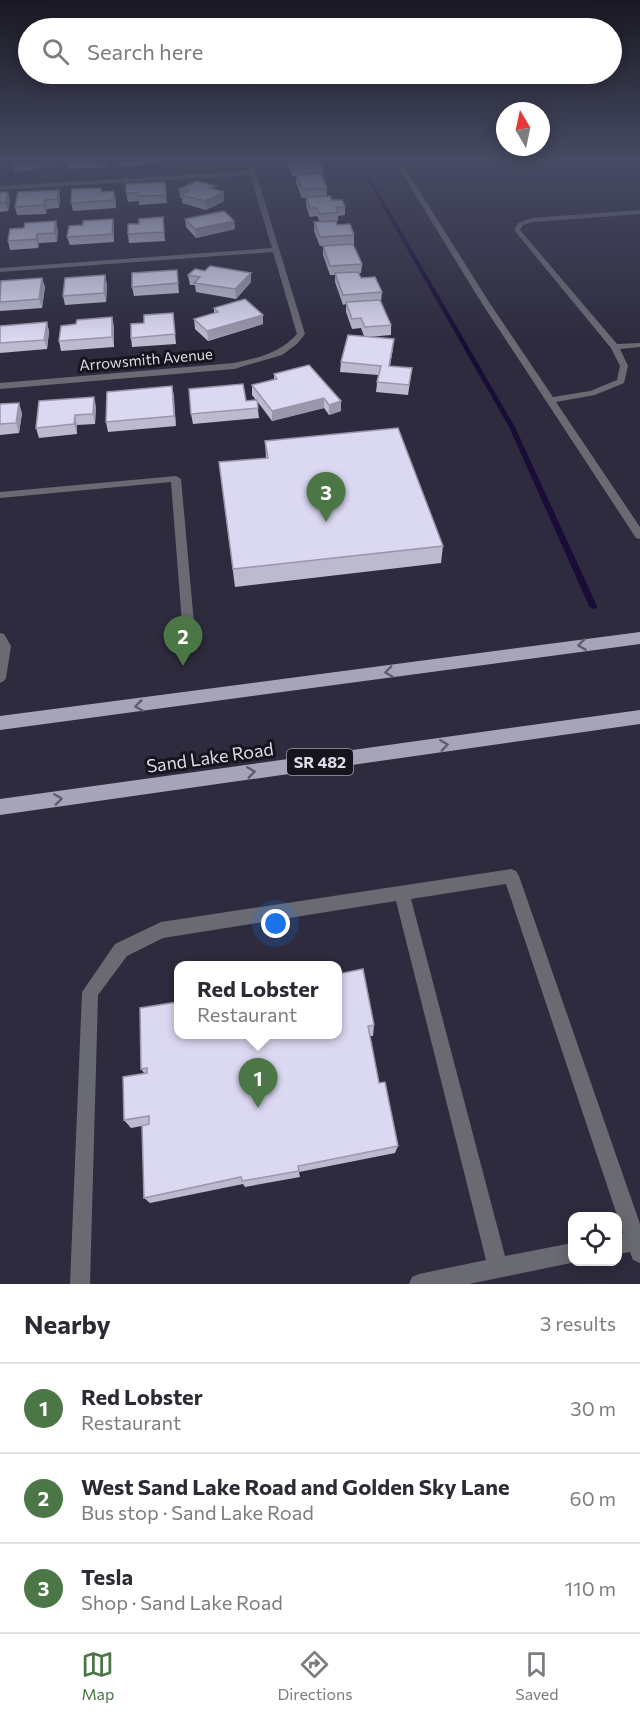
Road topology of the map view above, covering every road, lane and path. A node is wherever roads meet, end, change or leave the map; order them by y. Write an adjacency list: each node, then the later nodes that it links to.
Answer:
1 (267, 220): 4 (street)
2 (434, 220): 9 (street)
3 (533, 220): 7 (street)
4 (277, 250): 5 (street); 8 (street, Arrowsmith Avenue)
5 (0, 270)
6 (640, 345): 7 (street)
7 (615, 348): 9 (street)
8 (0, 386)
9 (550, 400): 11 (street)
10 (0, 495): 12 (street)
11 (640, 535)
12 (188, 623)
13 (0, 637): 15 (street)
14 (640, 638): 17 (main road, one-way to 17)
15 (0, 678)
16 (640, 717): 18 (main road, Sand Lake Road / SR 482, one-way to 16)
17 (0, 723)
18 (0, 807)
19 (402, 893): 20 (street); 22 (street); 23 (street)
20 (631, 1246)
21 (568, 1254): 22 (street)
22 (498, 1268): 24 (street)
23 (80, 1284)
24 (418, 1284)

